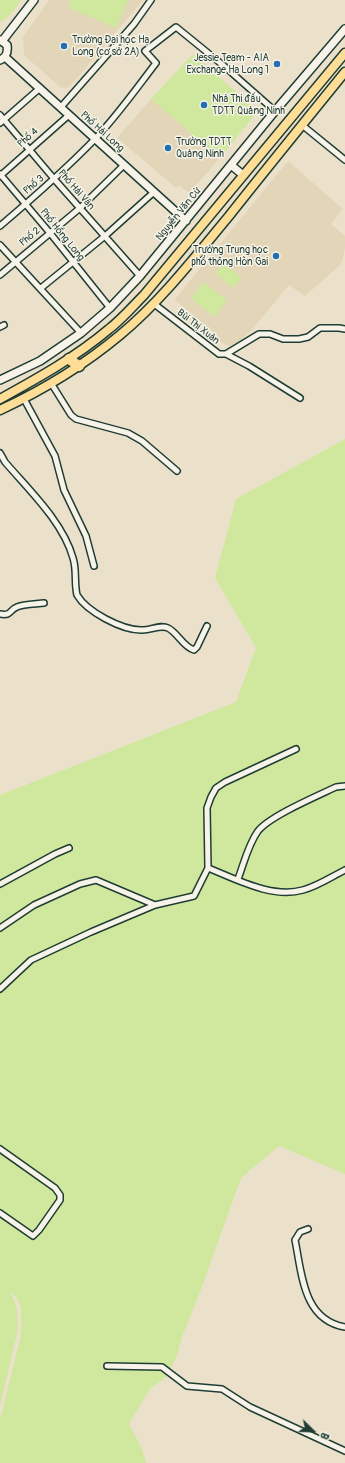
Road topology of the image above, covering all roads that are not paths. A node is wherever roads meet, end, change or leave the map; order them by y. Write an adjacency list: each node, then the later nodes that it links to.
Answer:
1 (34, 0): 4 (street)
2 (151, 0): 9 (street)
3 (345, 29): 10 (street, Nguyễn Văn Cừ)
4 (1, 40): 6 (street)
5 (345, 53): 21 (main road)
6 (3, 59): 8 (street, Phố Hải Long)
7 (345, 72): 14 (main road)
8 (40, 88): 9 (street, Phố Hải Long); 13 (street)
9 (61, 107): 12 (street, Phố Hải Long)
10 (275, 111): 15 (street, Phố 3); 19 (street, Nguyễn Văn Cừ)
11 (0, 115): 13 (street, Phố Hải Vân)
12 (69, 115): 15 (street, Phố Hải Long); 16 (street, Phố 4)
13 (2, 121): 16 (street, Phố Hải Vân)
14 (302, 125): 17 (street); 36 (main road)
15 (95, 139): 18 (street, Phố Hải Long); 22 (street, Phố 3)
16 (30, 150): 20 (street, Phố 4); 22 (street, Phố Hải Vân)
17 (345, 160)
18 (124, 165): 23 (street, Phố Hải Long); 25 (street, Phố 2)
19 (231, 165): 21 (street); 26 (street, Nguyễn Văn Cừ)
20 (0, 175): 24 (street, Phố Hồng Long)
21 (243, 175): 41 (main road)
22 (55, 180): 24 (street, Phố 3); 25 (street, Phố Hải Vân)
23 (154, 192): 26 (street, Phố Hải Long); 29 (street)
24 (26, 205): 27 (street, Phố 3); 28 (street, Phố Hồng Long)
25 (80, 208): 28 (street, Phố 2); 29 (street, Phố Hải Vân)
26 (186, 221): 34 (street, Nguyễn Văn Cừ)
27 (0, 226)
28 (50, 233): 31 (street, Phố 2); 32 (street, Phố Hồng Long)
29 (104, 236): 32 (street); 34 (street, Phố Hải Vân)
30 (0, 245): 31 (street)
31 (16, 261): 33 (street, Phố 2); 35 (street)
32 (73, 263): 35 (street); 37 (street, Phố Hồng Long)
33 (0, 275)
34 (140, 276): 37 (street, Nguyễn Văn Cừ)
35 (41, 288): 39 (street)
36 (153, 303): 40 (street, Bùi Thị Xuân); 42 (main road)
37 (110, 308): 39 (street, Nguyễn Văn Cừ)
38 (345, 329): 40 (street, Bùi Thị Xuân)
39 (81, 333): 43 (street, Nguyễn Văn Cừ)
40 (226, 354): 45 (street)
41 (69, 359): 42 (highway); 46 (main road)
42 (79, 366): 44 (main road)
43 (0, 380)
44 (51, 383): 47 (main road); 51 (street)
45 (300, 398)
46 (0, 399)
47 (24, 399): 48 (main road); 52 (street)
48 (0, 410)
49 (0, 453): 50 (street)
50 (3, 463): 55 (street)
51 (177, 472)
52 (94, 566)
53 (44, 603): 54 (street)
54 (0, 614)
55 (207, 626)
56 (296, 749): 59 (street)
57 (345, 786): 61 (street)
58 (69, 848): 62 (street)
59 (208, 868): 61 (street); 63 (street)
60 (345, 870): 61 (street)
61 (238, 879)
62 (0, 884)
63 (155, 905): 64 (street); 65 (street)
64 (0, 928)
65 (0, 989)
66 (0, 1149): 67 (street)
67 (0, 1213)
68 (308, 1229): 69 (street)
69 (345, 1327)
70 (107, 1366): 71 (street)
71 (345, 1451)

